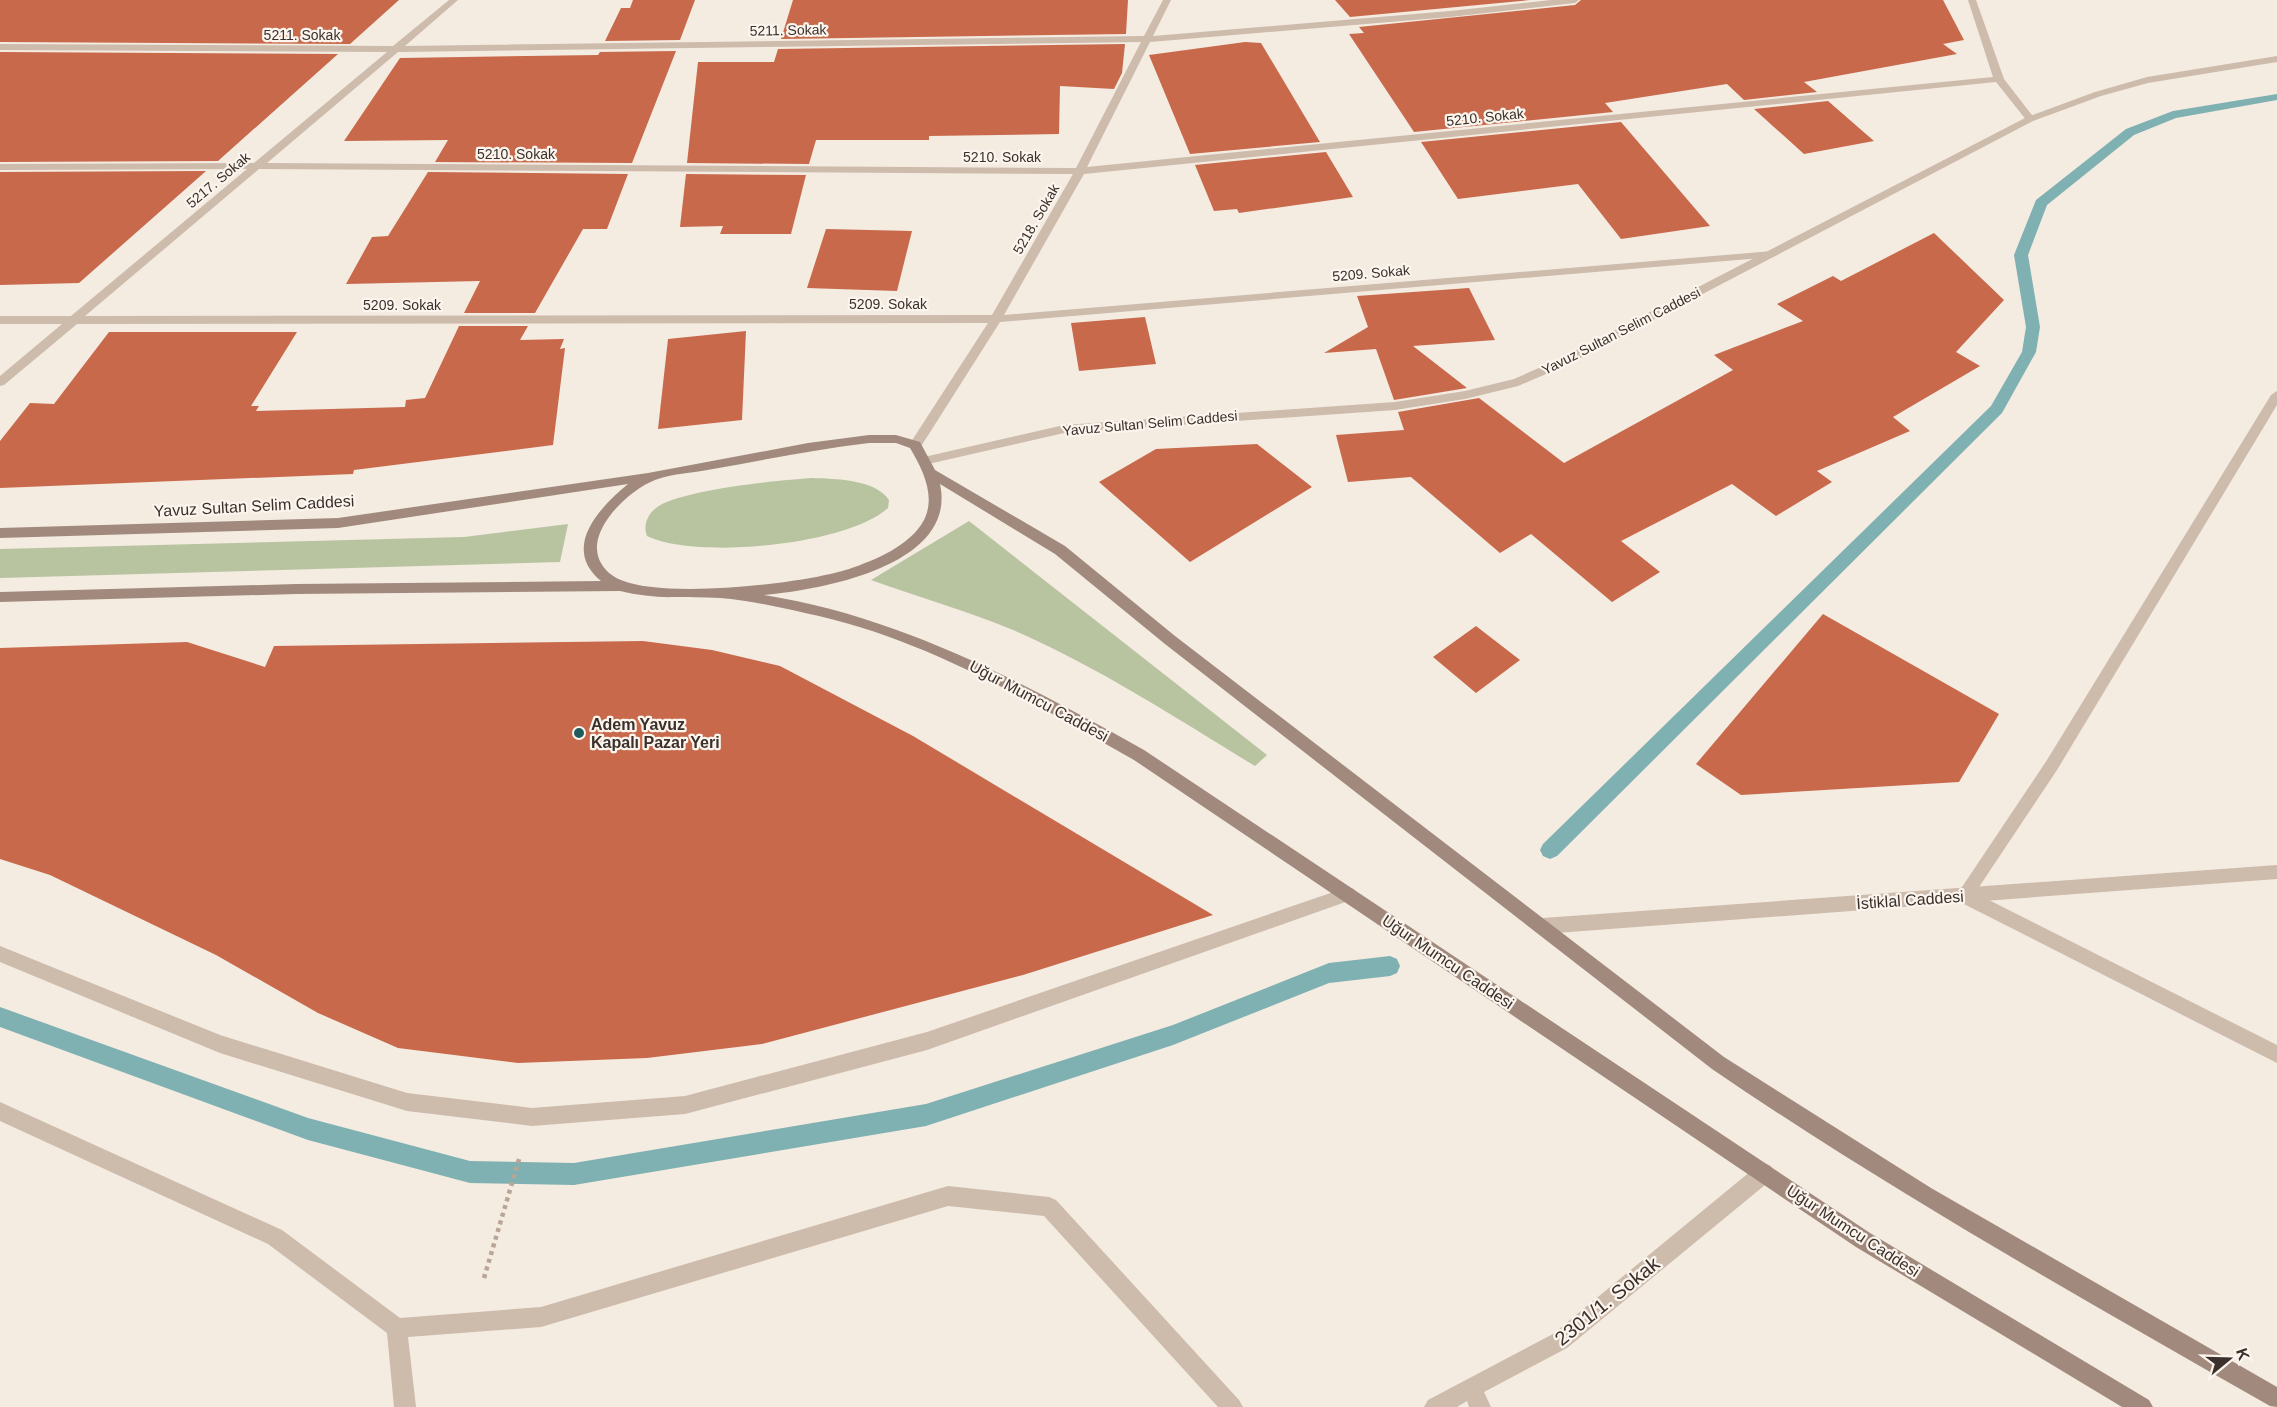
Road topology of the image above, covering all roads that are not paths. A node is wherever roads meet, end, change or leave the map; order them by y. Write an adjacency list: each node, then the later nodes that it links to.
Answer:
1 (454, 0): 7 (street, 5217. Sokak)
2 (1167, 0): 5 (street, 5218. Sokak)
3 (1575, 0): 5 (street, 5211. Sokak)
4 (1972, 0): 9 (street)
5 (1148, 39): 7 (street, 5211. Sokak); 13 (street, 5218. Sokak)
6 (0, 47): 7 (street, 5211. Sokak)
7 (398, 49): 11 (street, 5217. Sokak)
8 (2277, 59): 10 (street, Yavuz Sultan Selim Caddesi)
9 (1999, 79): 10 (street); 13 (street, 5210. Sokak)
10 (2030, 119): 14 (street, Yavuz Sultan Selim Caddesi)
11 (257, 166): 12 (street, 5210. Sokak); 13 (street, 5210. Sokak); 17 (street, 5217. Sokak)
12 (0, 167)
13 (1080, 171): 15 (street, 5218. Sokak)
14 (1773, 254): 15 (street, 5209. Sokak); 21 (street, Yavuz Sultan Selim Caddesi)
15 (996, 319): 17 (street, 5209. Sokak); 20 (street, 5218. Sokak)
16 (0, 320): 17 (street, 5209. Sokak)
17 (73, 320): 18 (street, 5217. Sokak)
18 (0, 382)
19 (2277, 395): 29 (street)
20 (915, 445): 21 (main road, Yavuz Sultan Selim Caddesi); 22 (main road, Yavuz Sultan Selim Caddesi)
21 (928, 467): 25 (main road, Yavuz Sultan Selim Caddesi); 30 (main road)
22 (650, 477): 23 (main road, Yavuz Sultan Selim Caddesi); 24 (main road, Yavuz Sultan Selim Caddesi)
23 (0, 533)
24 (621, 586): 25 (main road, Yavuz Sultan Selim Caddesi); 26 (main road, Yavuz Sultan Selim Caddesi)
25 (721, 593): 28 (main road, Uğur Mumcu Caddesi)
26 (0, 597)
27 (2277, 872): 29 (street, İstiklal Caddesi)
28 (1348, 894): 31 (street); 34 (main road, Uğur Mumcu Caddesi)
29 (1964, 896): 30 (street, İstiklal Caddesi); 32 (street)
30 (1543, 926): 37 (main road)
31 (0, 954)
32 (2277, 1054)
33 (0, 1111): 35 (street)
34 (1764, 1173): 36 (street, 2301/1. Sokak); 41 (main road, Uğur Mumcu Caddesi)
35 (397, 1328): 38 (street); 39 (street)
36 (1476, 1397): 40 (street, 2301/1. Sokak)
37 (2277, 1399)
38 (405, 1407)
39 (1232, 1407)
40 (1436, 1407)
41 (2142, 1407)

